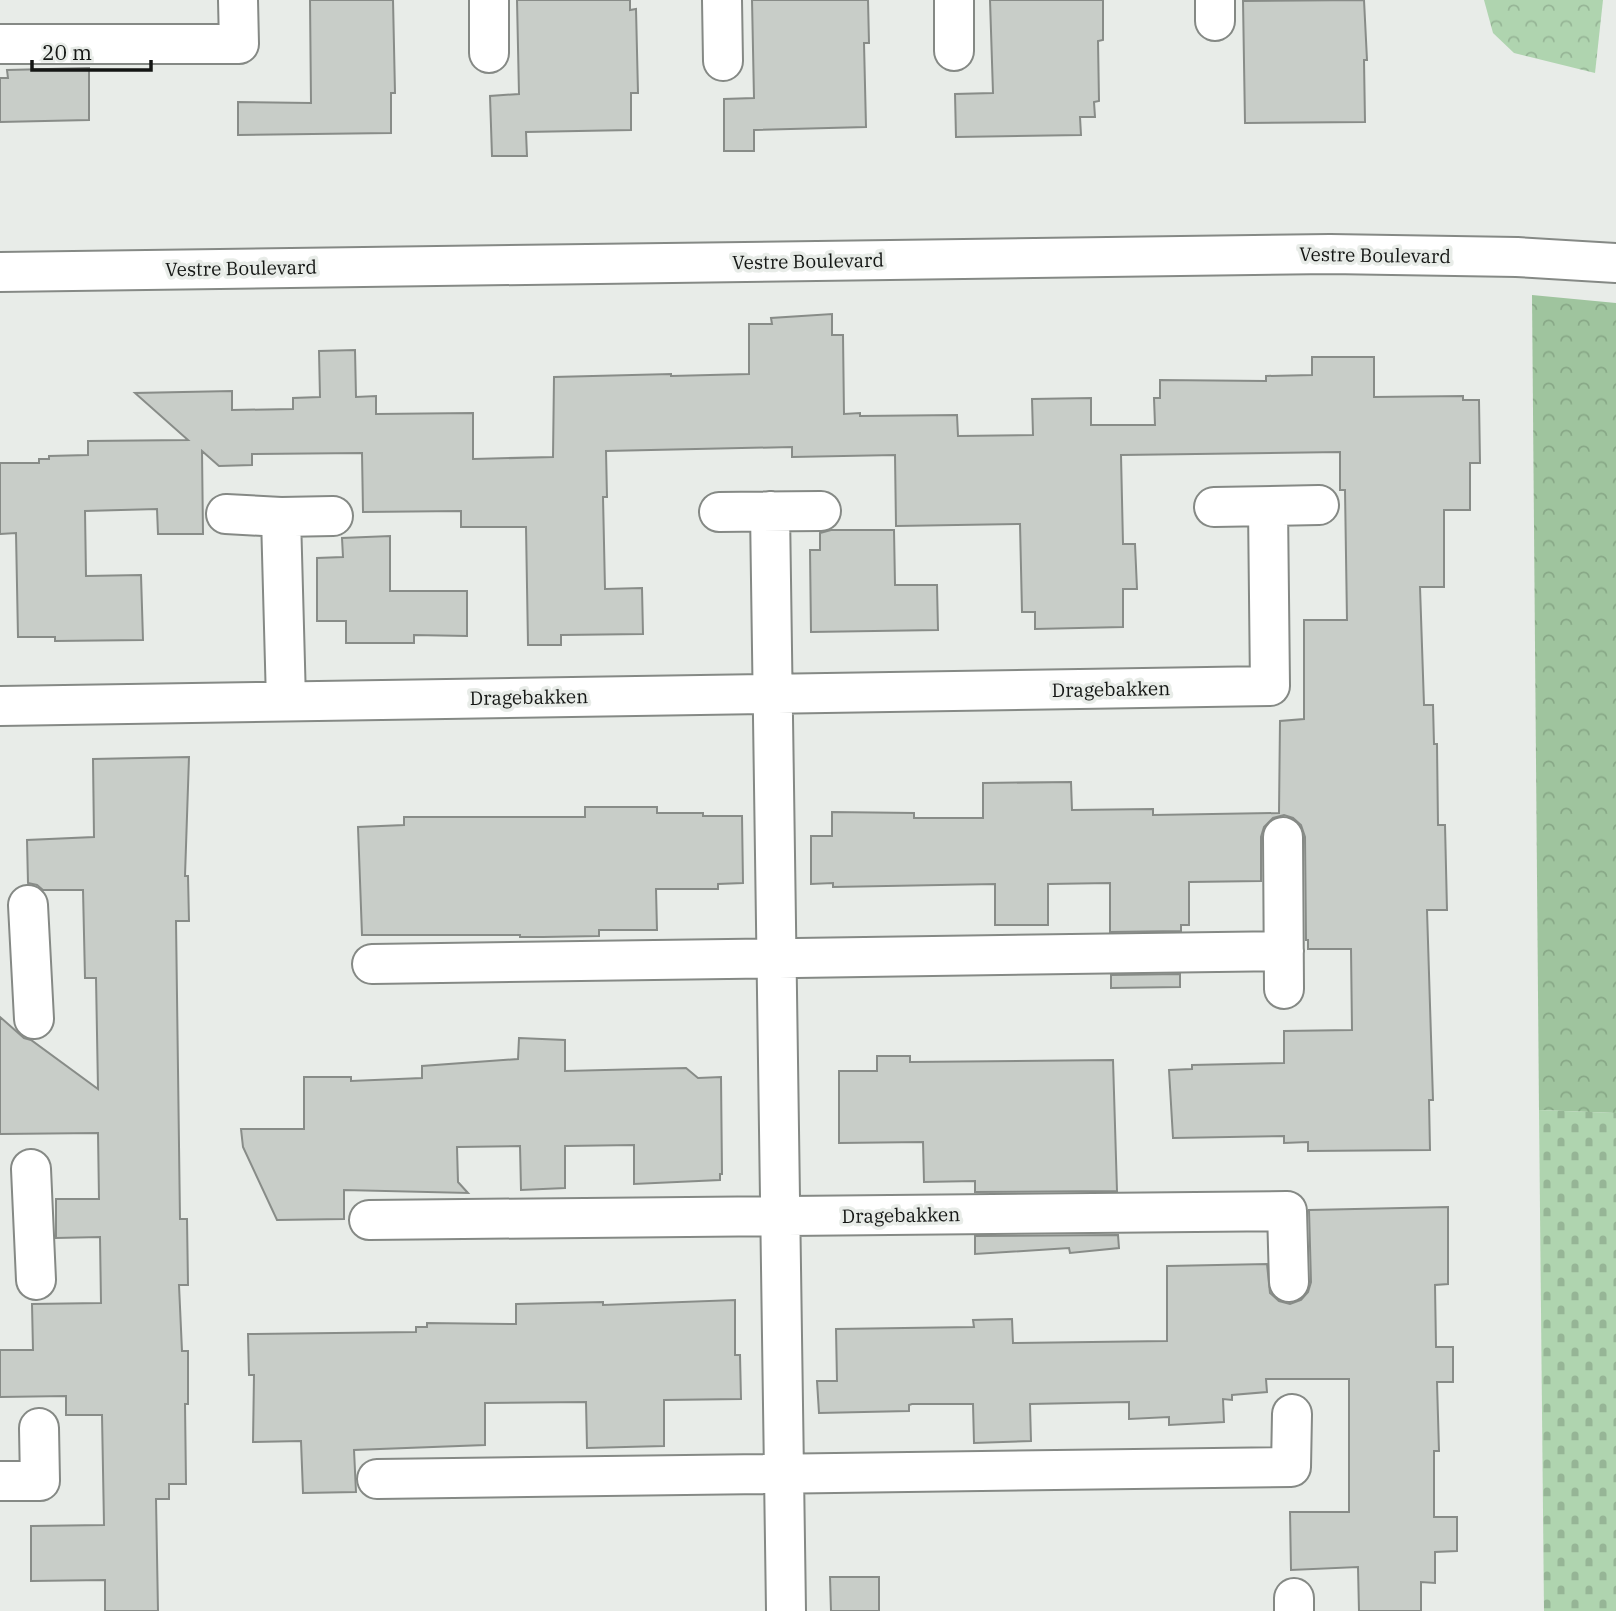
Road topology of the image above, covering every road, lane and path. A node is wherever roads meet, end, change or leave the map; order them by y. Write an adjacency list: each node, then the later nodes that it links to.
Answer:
1 (238, 0): 5 (street)
2 (489, 0): 7 (street)
3 (722, 0): 8 (street)
4 (954, 0): 6 (street)
5 (0, 44)
6 (954, 51)
7 (489, 53)
8 (723, 61)
9 (1616, 263): 10 (street, Vestre Boulevard)
10 (0, 272)
11 (1320, 505): 13 (street)
12 (1214, 507): 13 (street)
13 (1268, 507): 20 (street, Dragebakken)
14 (770, 511): 15 (street); 16 (street); 20 (street)
15 (821, 511)
16 (719, 512)
17 (226, 514): 19 (street)
18 (333, 516): 19 (street)
19 (281, 517): 21 (street)
20 (773, 693): 21 (street, Dragebakken); 26 (street)
21 (286, 701): 22 (street, Dragebakken)
22 (0, 706)
23 (1283, 837): 25 (street)
24 (28, 905): 28 (street)
25 (1284, 951): 26 (street); 29 (street)
26 (777, 958): 27 (street); 32 (street)
27 (372, 964)
28 (15, 967): 30 (street)
29 (1284, 989)
30 (34, 1019)
31 (31, 1169): 34 (street)
32 (780, 1216): 33 (street, Dragebakken); 36 (street, Dragebakken); 39 (street)
33 (369, 1220)
34 (17, 1225): 35 (street)
35 (36, 1280)
36 (1289, 1282)
37 (1292, 1414): 39 (street)
38 (39, 1428): 41 (street)
39 (784, 1474): 40 (street); 42 (street)
40 (377, 1479)
41 (0, 1481)
42 (786, 1611)

